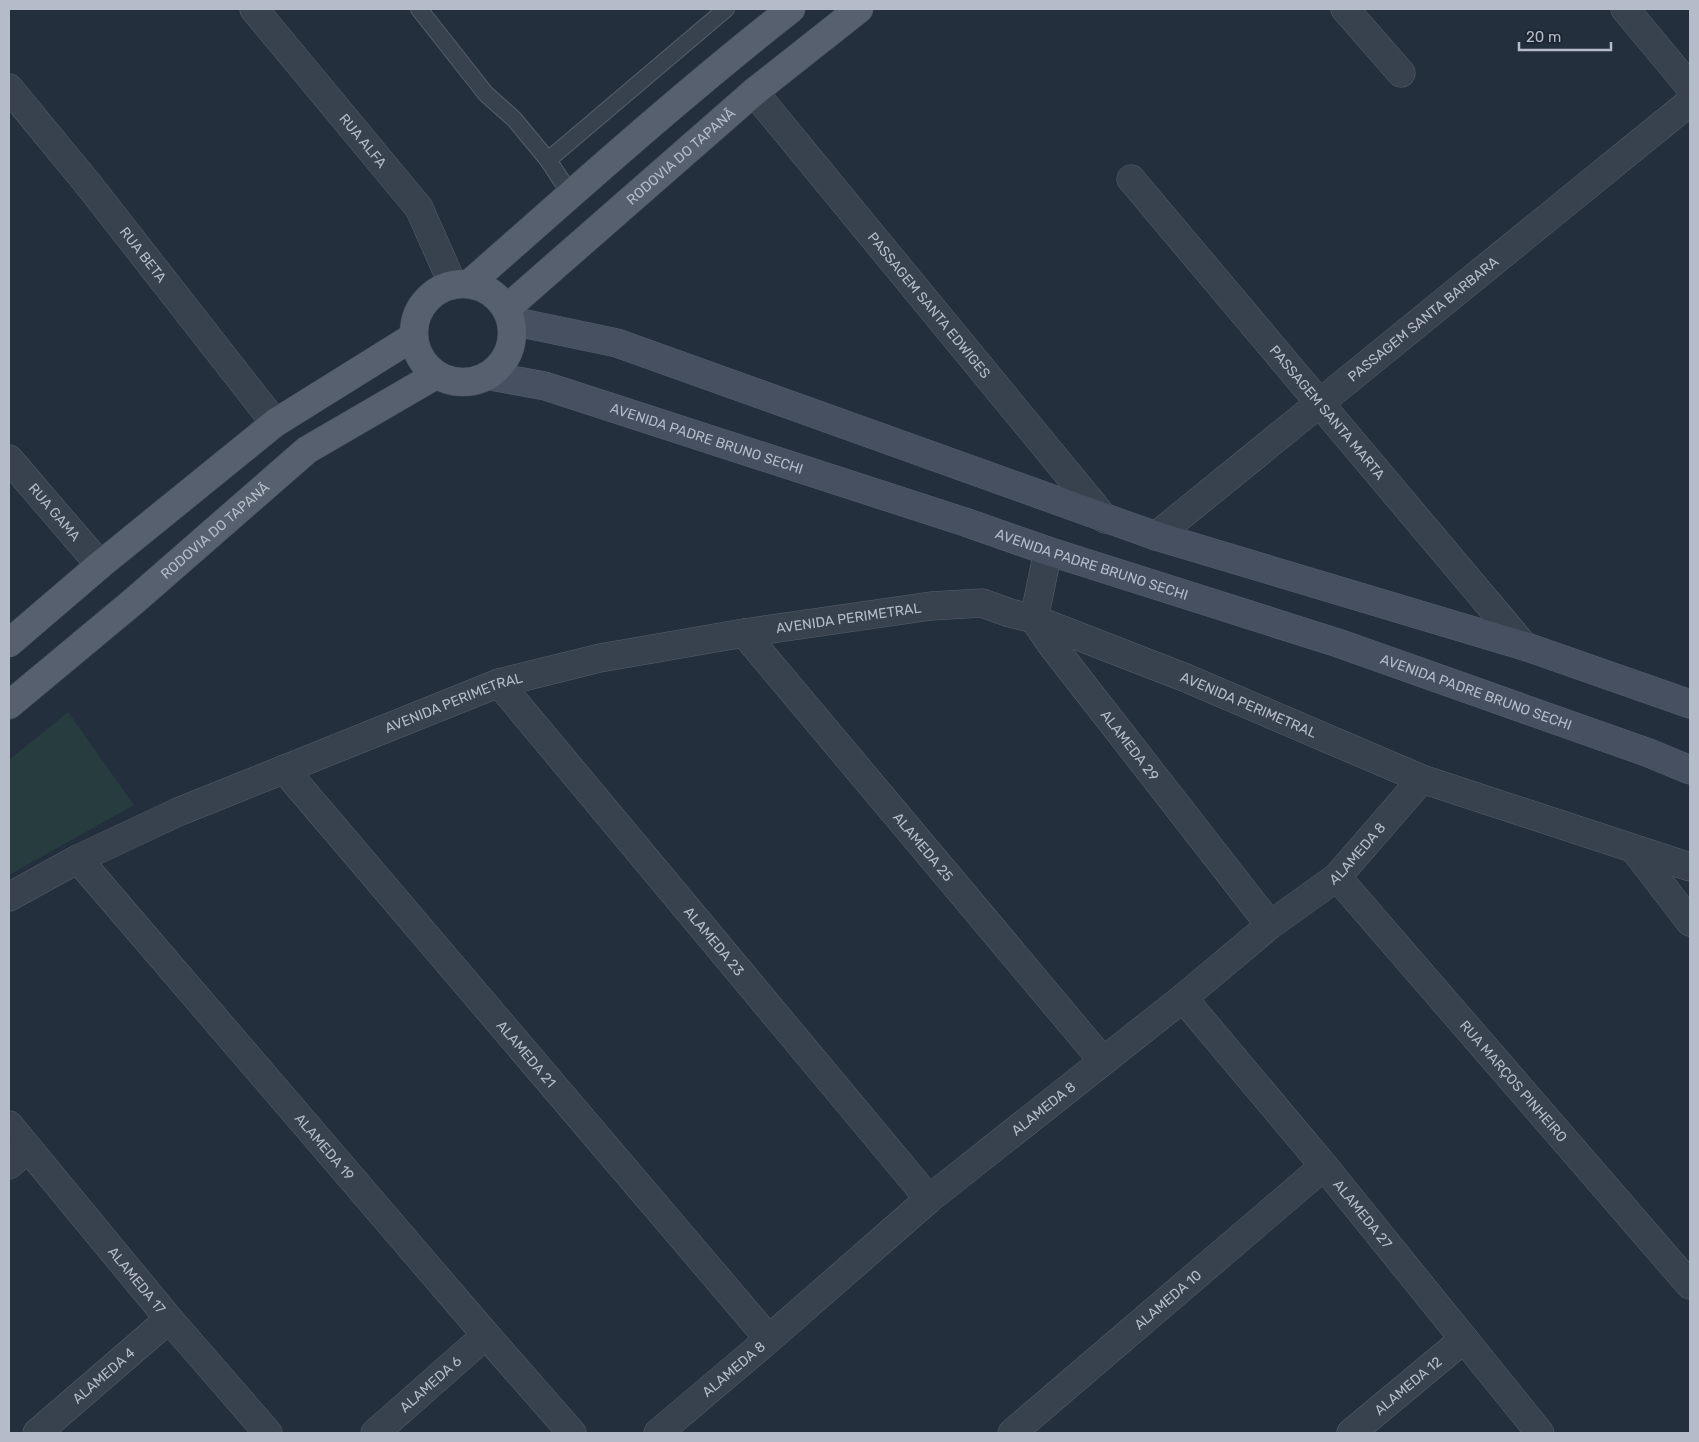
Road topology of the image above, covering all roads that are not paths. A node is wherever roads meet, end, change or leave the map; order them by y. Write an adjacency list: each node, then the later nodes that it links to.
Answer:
1 (254, 9): 16 (street, RUA ALFA)
2 (419, 9): 13 (lane)
3 (726, 9): 13 (lane)
4 (791, 9): 15 (main road)
5 (859, 9): 11 (main road, RODOVIA DO TAPANÃ)
6 (1345, 9): 8 (street)
7 (1625, 9): 9 (street)
8 (1401, 73)
9 (1690, 87)
10 (9, 88): 22 (street, RUA BETA)
11 (754, 92): 17 (main road, RODOVIA DO TAPANÃ); 24 (street, PASSAGEM SANTA EDWIGES)
12 (1690, 102): 21 (street, PASSAGEM SANTA BARBARA)
13 (548, 160): 15 (lane)
14 (1131, 179): 21 (street, PASSAGEM SANTA MARTA)
15 (571, 195): 16 (main road)
16 (461, 284): 17 (main road); 18 (main road)
17 (509, 315): 20 (main road); 24 (main road)
18 (414, 337): 19 (main road); 22 (main road)
19 (436, 375): 20 (main road); 34 (main road, RODOVIA DO TAPANÃ)
20 (490, 376): 26 (main road, AVENIDA PADRE BRUNO SECHI)
21 (1320, 403): 25 (street, PASSAGEM SANTA BARBARA); 31 (street, PASSAGEM SANTA MARTA)
22 (275, 423): 27 (main road)
23 (9, 459): 27 (street, RUA GAMA)
24 (1105, 519): 25 (main road)
25 (1156, 536): 31 (main road)
26 (1048, 551): 28 (street); 36 (main road, AVENIDA PADRE BRUNO SECHI)
27 (100, 565): 30 (main road)
28 (1034, 619): 29 (street, AVENIDA PERIMETRAL); 37 (street, AVENIDA PERIMETRAL); 44 (street, ALAMEDA 29)
29 (744, 633): 32 (street, AVENIDA PERIMETRAL); 46 (street, ALAMEDA 25)
30 (9, 643)
31 (1524, 646): 33 (main road)
32 (499, 683): 35 (street, AVENIDA PERIMETRAL); 50 (street, ALAMEDA 23)
33 (1690, 704)
34 (9, 705)
35 (284, 769): 39 (street, AVENIDA PERIMETRAL); 54 (street, ALAMEDA 21)
36 (1690, 770)
37 (1422, 779): 38 (street, AVENIDA PERIMETRAL); 41 (street, ALAMEDA 8)
38 (1634, 849): 40 (street, AVENIDA PERIMETRAL); 43 (street)
39 (78, 859): 42 (street, AVENIDA PERIMETRAL); 53 (street, ALAMEDA 19)
40 (1690, 867)
41 (1336, 877): 44 (street, ALAMEDA 8); 51 (street, RUA MARÇOS PINHEIRO)
42 (9, 897)
43 (1690, 922)
44 (1270, 925): 45 (street, ALAMEDA 8)
45 (1183, 998): 46 (street, ALAMEDA 8); 49 (street, ALAMEDA 27)
46 (1103, 1061): 50 (street, ALAMEDA 8)
47 (9, 1125): 48 (street, ALAMEDA 17)
48 (19, 1157): 52 (street, ALAMEDA 17)
49 (1324, 1166): 55 (street, ALAMEDA 27); 61 (street, ALAMEDA 10)
50 (929, 1200): 54 (street, ALAMEDA 8)
51 (1690, 1285)
52 (169, 1319): 56 (street, ALAMEDA 4); 57 (street, ALAMEDA 17)
53 (486, 1335): 58 (street, ALAMEDA 6); 59 (street, ALAMEDA 19)
54 (769, 1339): 60 (street, ALAMEDA 8)
55 (1464, 1339): 62 (street, ALAMEDA 12); 63 (street, ALAMEDA 27)
56 (37, 1433)
57 (268, 1433)
58 (374, 1433)
59 (572, 1433)
60 (658, 1433)
61 (1012, 1433)
62 (1351, 1433)
63 (1540, 1433)

